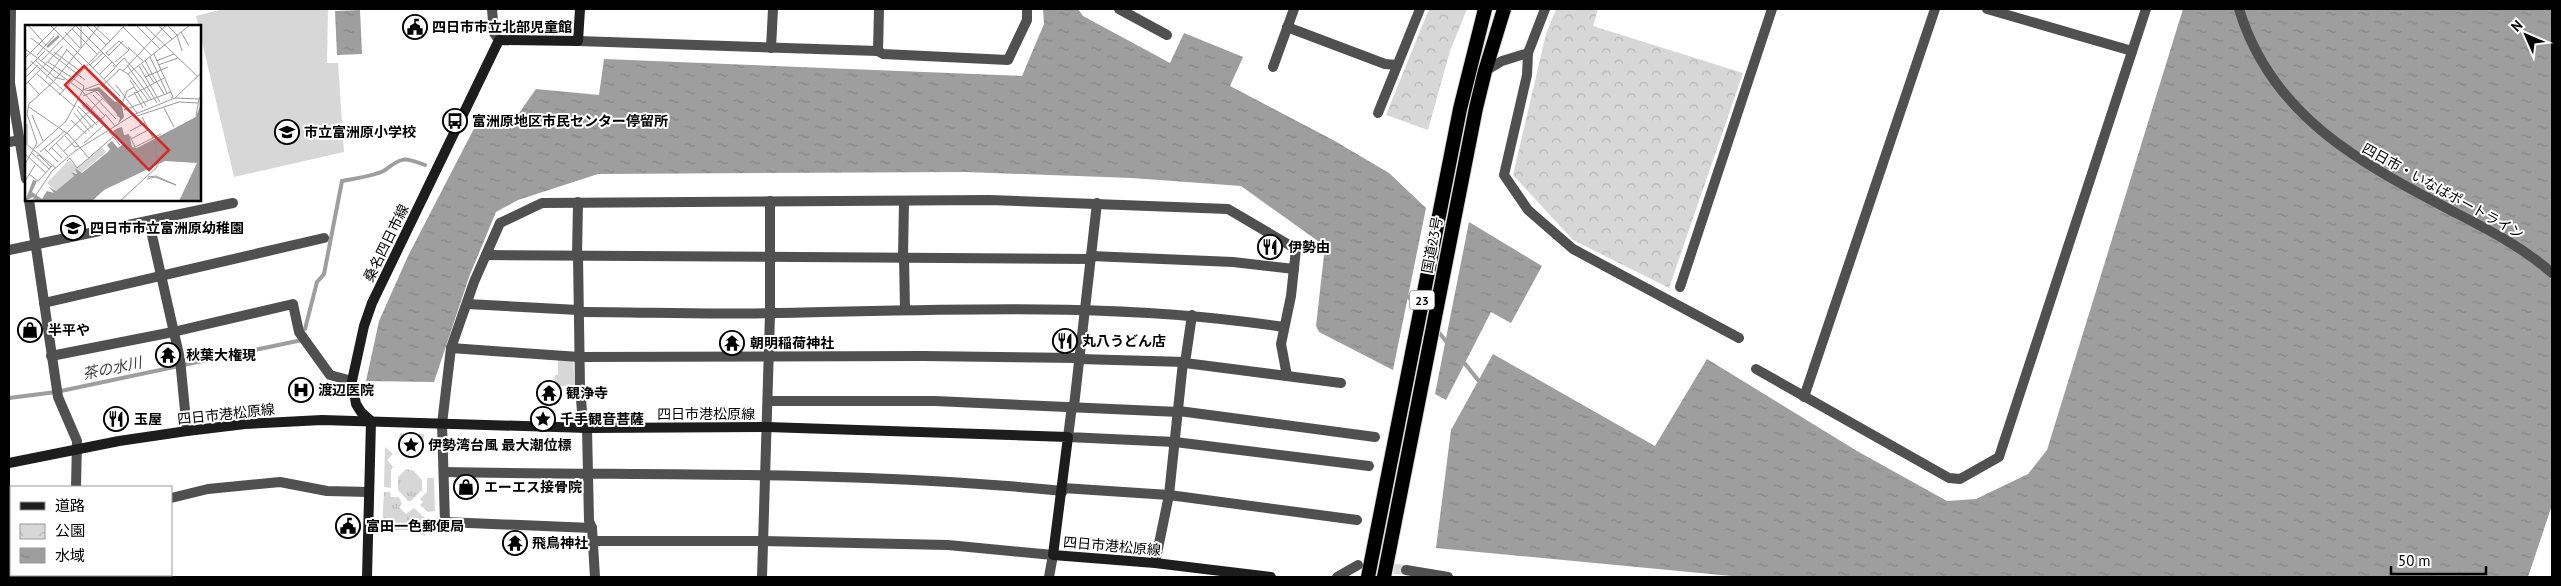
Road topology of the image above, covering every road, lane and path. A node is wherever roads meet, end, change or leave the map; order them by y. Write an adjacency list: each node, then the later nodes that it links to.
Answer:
1 (11, 9): 29 (street)
2 (492, 9): 20 (street)
3 (580, 9): 21 (main road)
4 (773, 9): 22 (street)
5 (879, 9): 23 (street)
6 (1027, 9): 23 (street)
7 (1119, 9): 19 (street)
8 (1294, 9): 18 (street)
9 (1420, 9): 26 (street)
10 (1485, 9): 34 (highway, 国道23号 / 23)
11 (1504, 9): 28 (highway, 国道23号 / 23)
12 (1545, 9): 25 (street)
13 (1772, 9): 53 (street)
14 (1935, 9): 74 (street)
15 (1987, 9): 24 (street)
16 (2146, 9): 24 (street)
17 (2239, 9): 51 (street, 四日市・いなばポートライン)
18 (1287, 27): 26 (street); 27 (street)
19 (1167, 35)
20 (499, 40): 21 (main road); 72 (main road, 桑名四日市線)
21 (578, 40): 22 (street)
22 (772, 48): 23 (street)
23 (878, 51)
24 (2132, 52): 74 (street)
25 (1528, 53): 28 (street); 63 (street)
26 (1398, 65): 30 (street)
27 (1273, 67)
28 (1484, 71): 34 (highway, 国道23号 / 23)
29 (9, 82): 31 (street)
30 (1378, 113)
31 (21, 140): 32 (street); 33 (street)
32 (9, 142)
33 (25, 171)
34 (1453, 185): 112 (highway, 国道23号 / 23); 113 (highway, 国道23号 / 23)
35 (29, 201): 43 (street)
36 (770, 201): 37 (street); 38 (street); 47 (street)
37 (904, 201): 40 (street); 48 (street)
38 (578, 202): 45 (street); 46 (street)
39 (233, 203): 41 (street)
40 (1097, 203): 49 (street); 50 (street)
41 (149, 222): 43 (street); 52 (street)
42 (324, 238): 52 (street)
43 (36, 246): 44 (street); 54 (street)
44 (9, 250)
45 (486, 256): 46 (street); 55 (street)
46 (577, 256): 47 (street); 57 (street)
47 (770, 257): 48 (street); 59 (street)
48 (904, 257): 49 (street); 56 (street)
49 (1091, 257): 50 (street); 58 (street)
50 (1294, 269): 61 (street)
51 (2552, 273)
52 (161, 277): 54 (street); 62 (street)
53 (1680, 287)
54 (44, 303): 65 (street)
55 (467, 304): 57 (street); 64 (street)
56 (905, 310): 58 (street); 59 (street)
57 (579, 311): 59 (street); 66 (street)
58 (1085, 311): 60 (street); 68 (street)
59 (770, 314): 67 (street)
60 (1192, 315): 61 (street); 69 (street)
61 (1284, 327): 71 (street)
62 (173, 332): 65 (street); 72 (street); 82 (street)
63 (1739, 338)
64 (451, 348): 66 (street); 79 (street)
65 (51, 356): 86 (street)
66 (579, 357): 67 (street); 81 (street)
67 (769, 358): 68 (street); 75 (street)
68 (1079, 358): 69 (street); 76 (street)
69 (1184, 362): 71 (street); 77 (street)
70 (1756, 369): 74 (street)
71 (1287, 376): 73 (street)
72 (352, 381): 78 (main road, 桑名四日市線)
73 (1341, 383)
74 (1804, 397)
75 (768, 401): 76 (street); 80 (street)
76 (1073, 406): 77 (street); 83 (street)
77 (1179, 411): 84 (street); 85 (street)
78 (375, 421): 79 (main road, 四日市港松原線); 82 (main road, 四日市港松原線); 94 (main road)
79 (440, 424): 81 (main road, 四日市港松原線); 89 (street)
80 (766, 427): 81 (main road, 四日市港松原線); 83 (main road, 四日市港松原線); 91 (street)
81 (587, 428): 90 (street)
82 (187, 431): 86 (main road, 四日市港松原線)
83 (1068, 437): 85 (street); 93 (main road, 四日市港松原線)
84 (1375, 437)
85 (1175, 442): 88 (street); 95 (street)
86 (78, 450): 87 (main road, 四日市港松原線); 92 (street)
87 (9, 463)
88 (1368, 466)
89 (444, 472): 90 (street); 98 (street)
90 (588, 475): 91 (street); 98 (street)
91 (767, 475): 93 (street); 100 (street)
92 (76, 486)
93 (1063, 489): 95 (street); 101 (main road, 四日市港松原線)
94 (369, 492): 96 (street); 106 (main road)
95 (1169, 496): 97 (street); 102 (street)
96 (172, 498)
97 (1357, 520)
98 (592, 528): 99 (street)
99 (593, 541): 100 (street); 107 (street)
100 (763, 541): 101 (street); 108 (street)
101 (1053, 555): 102 (main road, 四日市港松原線); 109 (street)
102 (1155, 563): 105 (main road, 四日市港松原線)
103 (1358, 565): 111 (street)
104 (1406, 570): 114 (street)
105 (1197, 573): 110 (main road, 四日市港松原線)
106 (367, 577)
107 (594, 577)
108 (762, 577)
109 (1049, 577)
110 (1271, 577)
111 (1337, 577)
112 (1368, 577)
113 (1384, 577)
114 (1448, 577)

